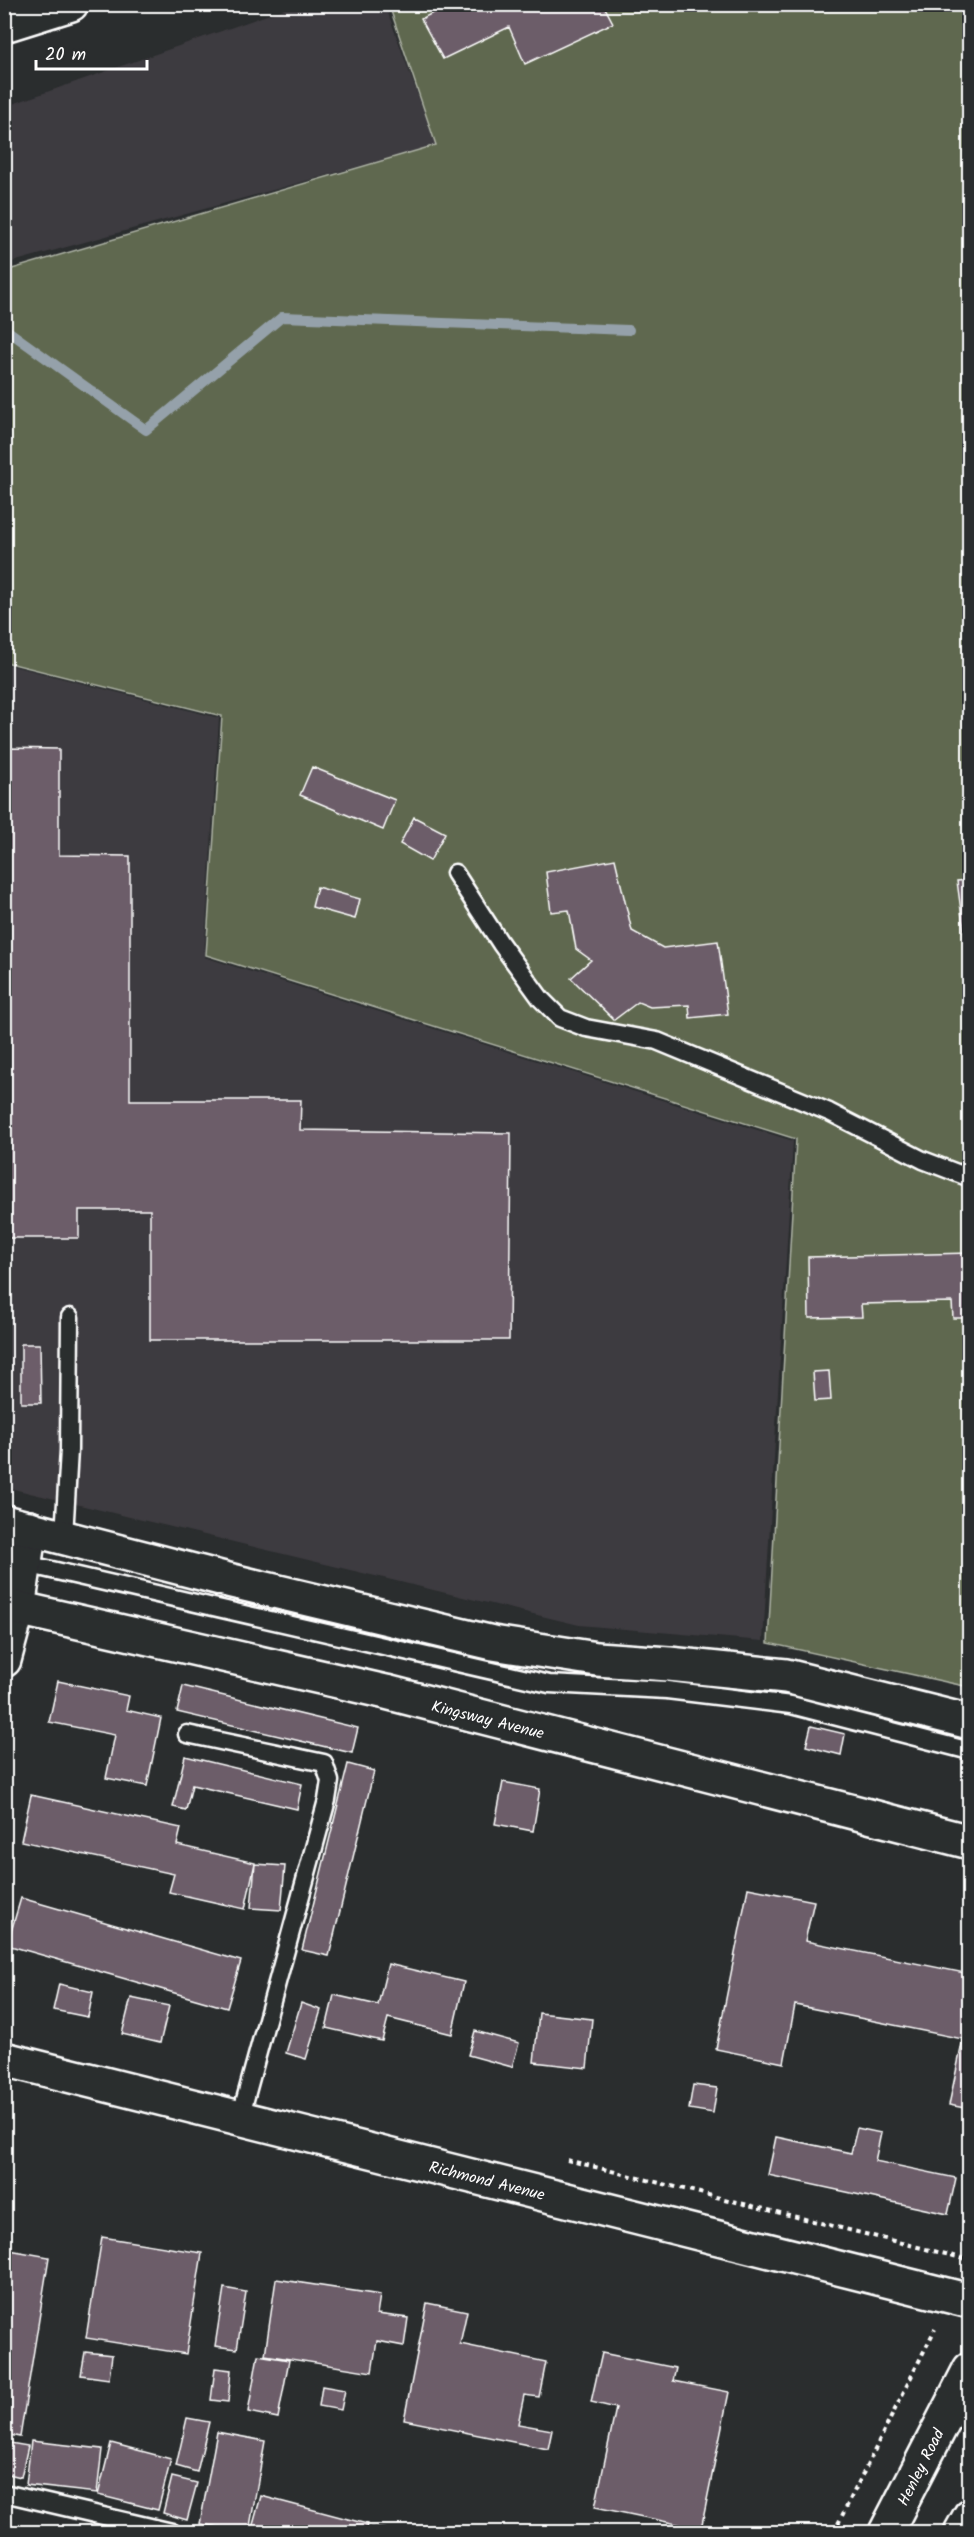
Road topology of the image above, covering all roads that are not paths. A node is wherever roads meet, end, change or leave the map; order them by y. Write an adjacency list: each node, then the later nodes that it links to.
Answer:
1 (71, 4): 2 (main road)
2 (4, 26)
3 (455, 873): 4 (lane)
4 (969, 1178)
5 (70, 1317): 7 (lane)
6 (17, 1525): 7 (main road); 8 (main road)
7 (64, 1536): 11 (main road)
8 (14, 1561): 9 (main road); 13 (lane)
9 (11, 1607): 10 (main road); 14 (main road, Kingsway Avenue)
10 (4, 1660)
11 (969, 1722)
12 (187, 1734): 16 (lane)
13 (969, 1751)
14 (969, 1842)
15 (4, 2059): 16 (main road, Richmond Avenue)
16 (240, 2118): 17 (main road, Richmond Avenue)
17 (961, 2299)
18 (969, 2368): 22 (main road, Henley Road)
19 (4, 2493): 21 (lane)
20 (969, 2516): 23 (main road)
21 (172, 2532)
22 (886, 2532)
23 (962, 2532)

